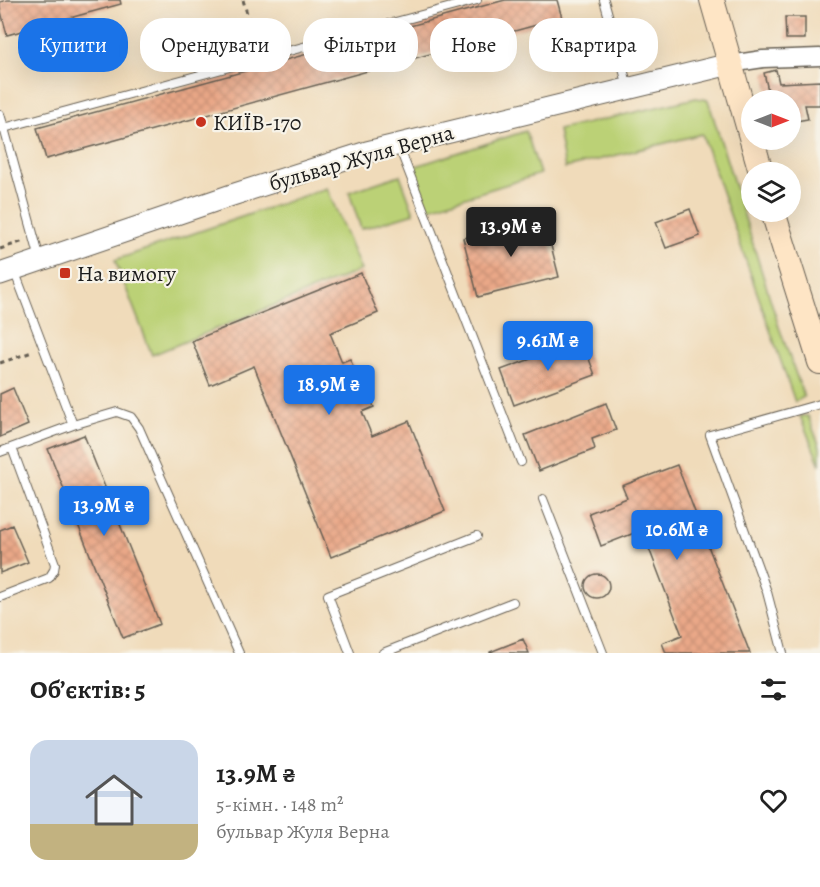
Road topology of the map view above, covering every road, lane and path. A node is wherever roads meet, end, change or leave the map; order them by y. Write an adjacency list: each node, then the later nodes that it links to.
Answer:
1 (243, 0): 5 (path)
2 (477, 0): 6 (lane)
3 (604, 0): 10 (lane)
4 (712, 0): 8 (main road)
5 (248, 18)
6 (291, 51)
7 (820, 57): 8 (street)
8 (730, 64): 10 (street, бульвар Жуля Верна); 14 (main road)
9 (211, 72): 12 (lane)
10 (628, 87): 13 (street, бульвар Жуля Верна)
11 (0, 114): 12 (lane)
12 (2, 128): 16 (lane)
13 (398, 144): 18 (street, бульвар Жуля Верна); 27 (lane)
14 (758, 162)
15 (776, 222): 21 (main road)
16 (34, 237): 17 (path); 18 (lane)
17 (0, 249)
18 (41, 260): 19 (street, бульвар Жуля Верна)
19 (7, 272): 20 (lane)
20 (43, 348): 22 (path); 24 (lane)
21 (820, 362)
22 (0, 363)
23 (820, 404): 36 (lane)
24 (72, 425): 25 (lane); 32 (lane)
25 (12, 448): 26 (lane); 30 (lane)
26 (0, 452)
27 (521, 462)
28 (543, 499): 35 (lane)
29 (477, 536): 33 (lane)
30 (0, 597)
31 (513, 602): 34 (lane)
32 (239, 653)
33 (350, 653)
34 (383, 653)
35 (603, 653)
36 (783, 653)

